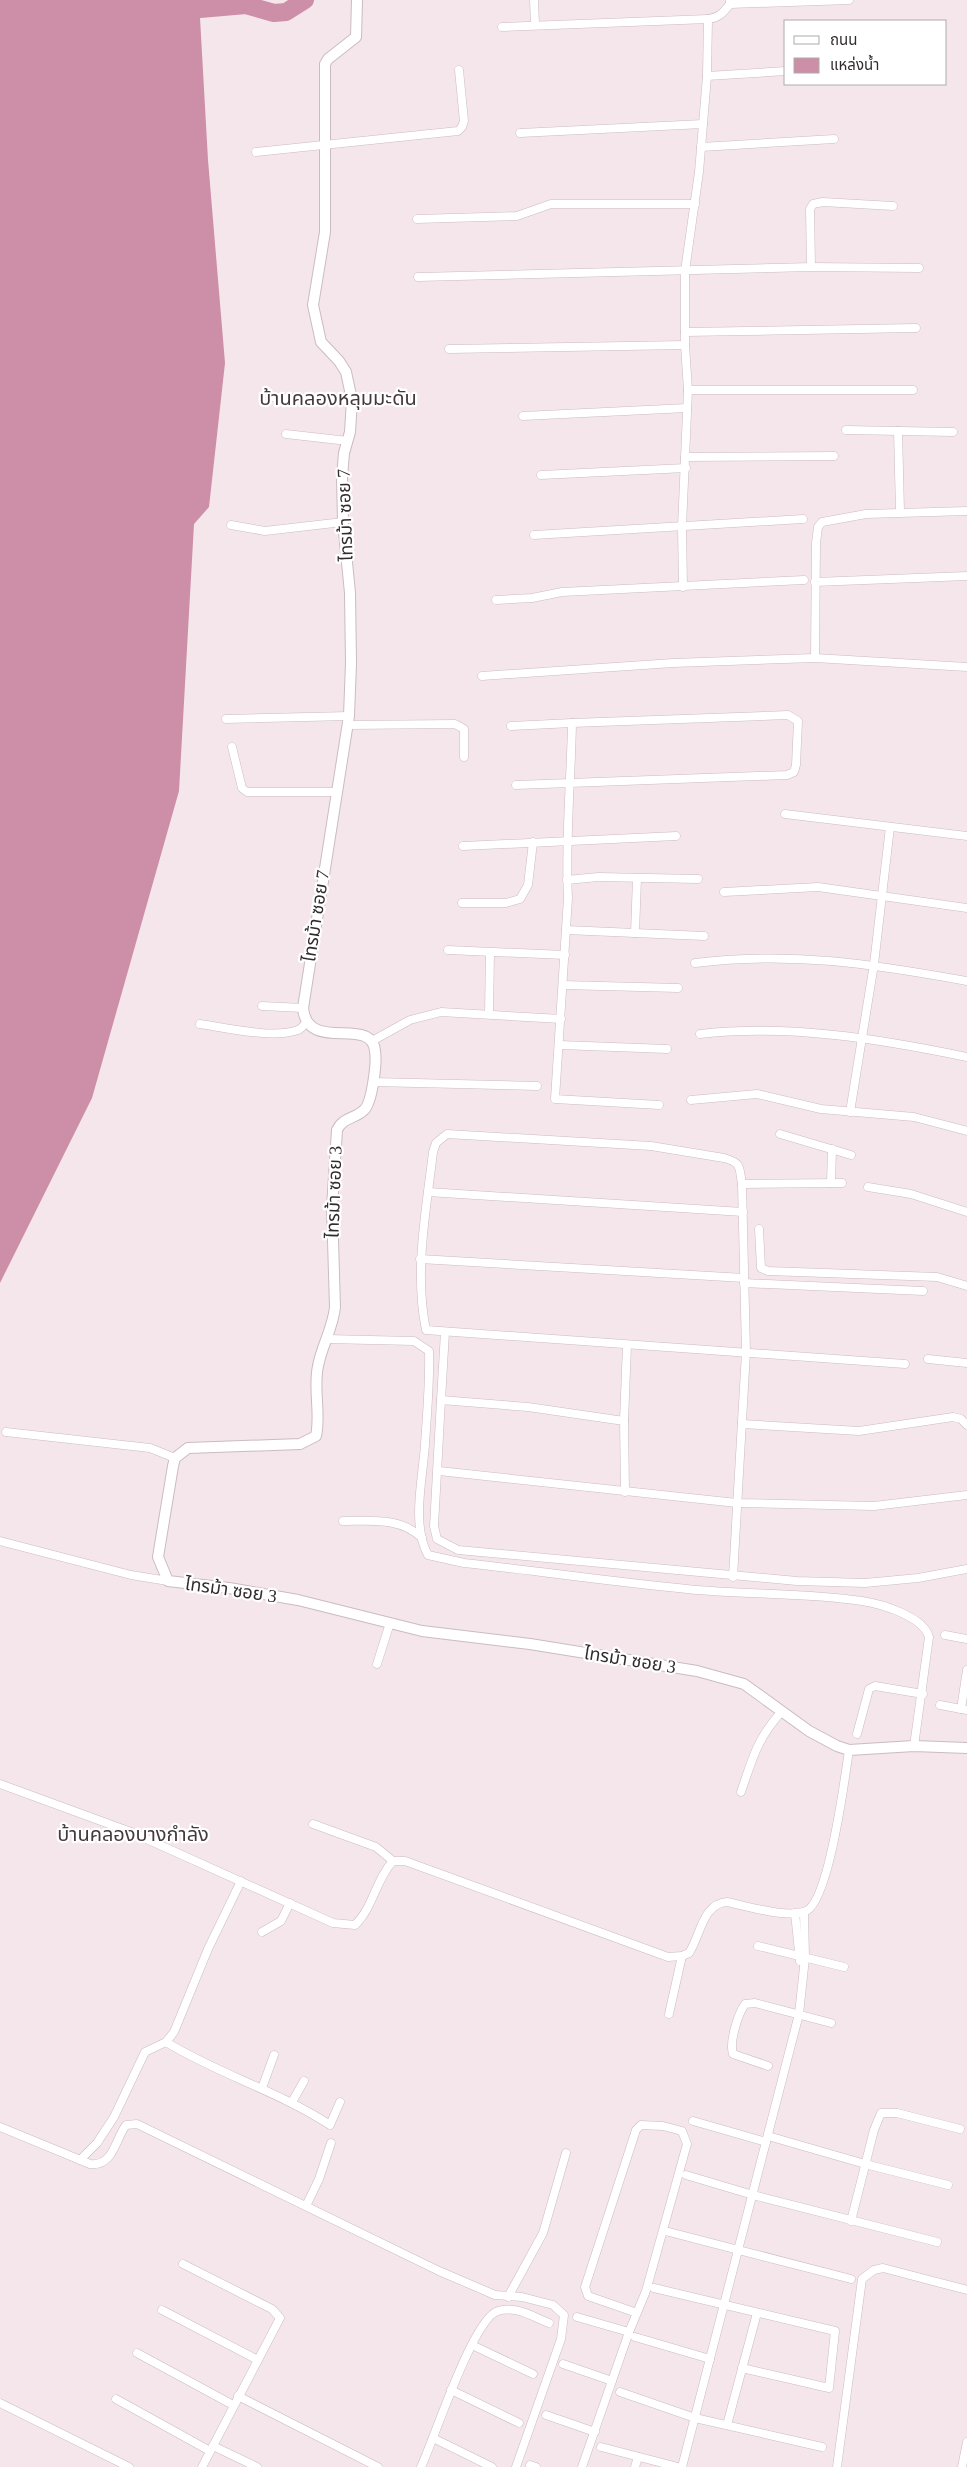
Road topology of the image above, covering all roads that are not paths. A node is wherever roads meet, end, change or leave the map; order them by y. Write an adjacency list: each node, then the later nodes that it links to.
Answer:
1 (357, 0): 14 (street, ไทรม้า ซอย 7)
2 (534, 0): 6 (street)
3 (848, 0): 4 (street)
4 (730, 2): 5 (street)
5 (708, 19): 6 (street); 10 (street)
6 (535, 24): 7 (street)
7 (502, 27)
8 (459, 70): 14 (street)
9 (784, 71): 10 (street)
10 (707, 76): 11 (street)
11 (703, 124): 12 (street); 15 (street)
12 (520, 133)
13 (834, 139): 15 (street)
14 (325, 146): 16 (street); 31 (street, ไทรม้า ซอย 7)
15 (701, 147): 17 (street)
16 (256, 152)
17 (695, 204): 19 (street); 22 (street)
18 (893, 206): 20 (street)
19 (416, 220)
20 (810, 267): 21 (street); 22 (street)
21 (919, 268)
22 (685, 271): 23 (street); 25 (street)
23 (418, 276)
24 (916, 328): 25 (street)
25 (685, 332): 26 (street)
26 (685, 345): 27 (street); 28 (street)
27 (449, 349)
28 (688, 390): 29 (street); 32 (street)
29 (913, 390)
30 (272, 398): 31 (street)
31 (352, 400): 38 (street, ไทรม้า ซอย 7)
32 (687, 408): 33 (street); 40 (street)
33 (523, 416)
34 (846, 430): 35 (street)
35 (898, 431): 36 (street); 43 (street)
36 (953, 432)
37 (286, 434): 38 (street)
38 (348, 440): 46 (street, ไทรม้า ซอย 7)
39 (834, 456): 40 (street)
40 (685, 457): 41 (street)
41 (686, 468): 42 (street); 48 (street)
42 (541, 475)
43 (900, 511): 44 (street); 52 (street)
44 (967, 511)
45 (803, 519): 48 (street)
46 (343, 522): 47 (street); 59 (street, ไทรม้า ซอย 7)
47 (231, 525)
48 (682, 526): 49 (street); 53 (street)
49 (534, 535)
50 (967, 576): 52 (street)
51 (804, 580): 53 (street)
52 (815, 582): 55 (street)
53 (683, 588): 54 (street)
54 (496, 600)
55 (815, 658): 56 (street); 57 (street)
56 (967, 667)
57 (482, 676)
58 (226, 719): 59 (street)
59 (348, 720): 63 (street); 66 (street, ไทรม้า ซอย 7)
60 (572, 723): 61 (street); 64 (street); 64 (street)
61 (510, 726)
62 (232, 747): 66 (street)
63 (464, 757)
64 (571, 781): 65 (street); 71 (street)
65 (516, 785)
66 (337, 792): 93 (street, ไทรม้า ซอย 7)
67 (785, 814): 68 (street)
68 (890, 827): 70 (street); 78 (street)
69 (676, 836): 71 (street)
70 (967, 836)
71 (569, 840): 72 (street); 76 (street)
72 (533, 842): 73 (street); 79 (street)
73 (463, 846)
74 (637, 878): 75 (street); 76 (street); 82 (street)
75 (698, 879)
76 (567, 880): 81 (street)
77 (724, 892): 78 (street)
78 (883, 895): 80 (street); 88 (street)
79 (462, 903)
80 (967, 908)
81 (566, 930): 82 (street); 86 (street)
82 (636, 933): 83 (street)
83 (704, 936)
84 (448, 950): 85 (street)
85 (490, 953): 86 (street); 94 (street)
86 (565, 956): 90 (street)
87 (695, 963): 88 (street)
88 (874, 964): 89 (street); 99 (street)
89 (967, 981)
90 (563, 985): 91 (street); 95 (street)
91 (678, 988)
92 (262, 1006): 93 (street)
93 (303, 1008): 96 (street, ไทรม้า ซอย 7)
94 (489, 1013): 95 (street); 100 (street)
95 (562, 1019): 101 (street)
96 (307, 1022): 97 (street); 100 (street)
97 (200, 1024)
98 (700, 1034): 99 (street)
99 (861, 1039): 103 (street); 108 (street)
100 (372, 1041): 104 (street, ไทรม้า ซอย 3)
101 (560, 1045): 102 (street); 107 (street)
102 (667, 1049)
103 (967, 1057)
104 (373, 1082): 105 (street); 126 (street, ไทรม้า ซอย 3)
105 (537, 1086)
106 (691, 1100): 108 (street)
107 (659, 1105)
108 (850, 1112): 109 (street)
109 (967, 1131)
110 (780, 1134): 111 (street)
111 (832, 1149): 112 (street); 114 (street)
112 (851, 1155)
113 (842, 1182): 114 (street)
114 (830, 1183): 115 (street)
115 (742, 1184): 117 (street); 118 (street)
116 (868, 1186): 119 (street)
117 (428, 1192): 118 (street); 121 (street)
118 (743, 1212): 122 (street)
119 (967, 1212)
120 (759, 1229): 123 (street)
121 (420, 1259): 122 (street); 125 (street)
122 (744, 1281): 124 (street); 128 (street)
123 (967, 1286)
124 (923, 1291)
125 (445, 1332): 127 (street); 132 (street)
126 (326, 1339): 137 (street, ไทรม้า ซอย 3); 143 (street)
127 (627, 1345): 128 (street); 133 (street)
128 (746, 1352): 131 (street); 134 (street)
129 (928, 1359): 130 (street)
130 (967, 1363)
131 (905, 1364)
132 (442, 1400): 133 (street); 138 (street)
133 (624, 1421): 139 (street)
134 (742, 1424): 135 (street); 141 (street)
135 (967, 1425)
136 (6, 1432): 137 (street)
137 (175, 1458): 147 (street, ไทรม้า ซอย 3)
138 (439, 1471): 139 (street); 146 (street)
139 (625, 1492): 141 (street)
140 (967, 1496): 141 (street)
141 (737, 1503): 146 (street)
142 (343, 1521): 143 (street)
143 (422, 1538): 153 (street)
144 (0, 1541): 147 (street)
145 (967, 1569): 146 (street)
146 (733, 1577)
147 (168, 1581): 148 (street, ไทรม้า ซอย 3)
148 (390, 1624): 151 (street); 156 (street, ไทรม้า ซอย 3)
149 (945, 1635): 150 (street)
150 (967, 1639)
151 (377, 1664)
152 (967, 1670): 155 (street)
153 (923, 1694): 157 (street); 158 (street)
154 (940, 1705): 155 (street)
155 (964, 1709)
156 (782, 1711): 160 (street, ไทรม้า ซอย 3); 162 (street)
157 (857, 1734)
158 (914, 1746): 159 (street, ไทรม้า ซอย 3); 160 (street, ไทรม้า ซอย 3)
159 (967, 1748)
160 (849, 1750): 167 (street)
161 (0, 1784): 165 (street)
162 (741, 1792)
163 (313, 1824): 164 (street)
164 (393, 1861): 166 (street); 171 (street)
165 (241, 1881): 166 (street); 177 (street)
166 (290, 1903): 169 (street)
167 (804, 1912): 168 (street); 172 (street)
168 (795, 1913): 171 (street); 172 (street)
169 (262, 1932)
170 (758, 1946): 172 (street)
171 (682, 1956): 174 (street)
172 (802, 1957): 173 (street); 175 (street)
173 (844, 1967)
174 (669, 2014)
175 (799, 2014): 176 (street); 179 (street); 187 (street)
176 (831, 2023)
177 (166, 2042): 181 (street); 190 (street)
178 (274, 2055): 181 (street)
179 (768, 2066)
180 (304, 2081): 182 (street)
181 (262, 2088): 182 (street)
182 (292, 2102): 183 (street)
183 (340, 2102)
184 (693, 2121): 187 (street)
185 (0, 2127): 190 (street)
186 (960, 2129): 191 (street)
187 (767, 2139): 191 (street); 194 (street)
188 (330, 2143): 195 (street)
189 (566, 2153): 204 (street)
190 (80, 2160): 195 (street)
191 (865, 2164): 193 (street); 196 (street)
192 (686, 2175): 194 (street)
193 (948, 2185)
194 (753, 2195): 196 (street); 199 (street)
195 (306, 2206): 204 (street)
196 (851, 2221): 198 (street)
197 (669, 2232): 199 (street)
198 (937, 2242)
199 (739, 2250): 201 (street); 205 (street)
200 (183, 2264): 215 (street)
201 (851, 2279)
202 (654, 2288): 205 (street)
203 (967, 2290): 248 (street)
204 (508, 2297): 243 (street)
205 (724, 2306): 208 (street); 214 (street)
206 (162, 2310): 215 (street)
207 (637, 2313): 207 (street); 211 (street)
208 (757, 2314): 217 (street); 217 (street)
209 (577, 2317): 211 (street)
210 (549, 2323): 212 (street)
211 (632, 2335): 214 (street); 219 (street)
212 (472, 2345): 218 (street); 220 (street)
213 (137, 2353): 225 (street)
214 (710, 2359): 227 (street)
215 (258, 2360): 222 (street)
216 (563, 2364): 219 (street)
217 (742, 2368): 229 (street)
218 (533, 2374)
219 (612, 2381): 230 (street)
220 (451, 2390): 228 (street); 231 (street)
221 (620, 2392): 227 (street)
222 (238, 2396): 225 (street); 240 (street)
223 (116, 2400): 235 (street)
224 (0, 2403): 237 (street)
225 (233, 2405): 235 (street)
226 (546, 2415): 230 (street)
227 (695, 2418): 229 (street); 247 (street)
228 (519, 2423)
229 (727, 2425): 233 (street)
230 (594, 2432): 244 (street)
231 (433, 2438): 241 (street); 242 (street)
232 (967, 2442): 249 (street)
233 (822, 2446)
234 (601, 2447): 236 (street)
235 (212, 2448): 238 (street); 239 (street)
236 (638, 2457): 245 (street); 246 (street)
237 (129, 2467)
238 (202, 2467)
239 (258, 2467)
240 (378, 2467)
241 (421, 2467)
242 (492, 2467)
243 (516, 2467)
244 (582, 2467)
245 (635, 2467)
246 (678, 2467)
247 (682, 2467)
248 (837, 2467)
249 (962, 2467)

